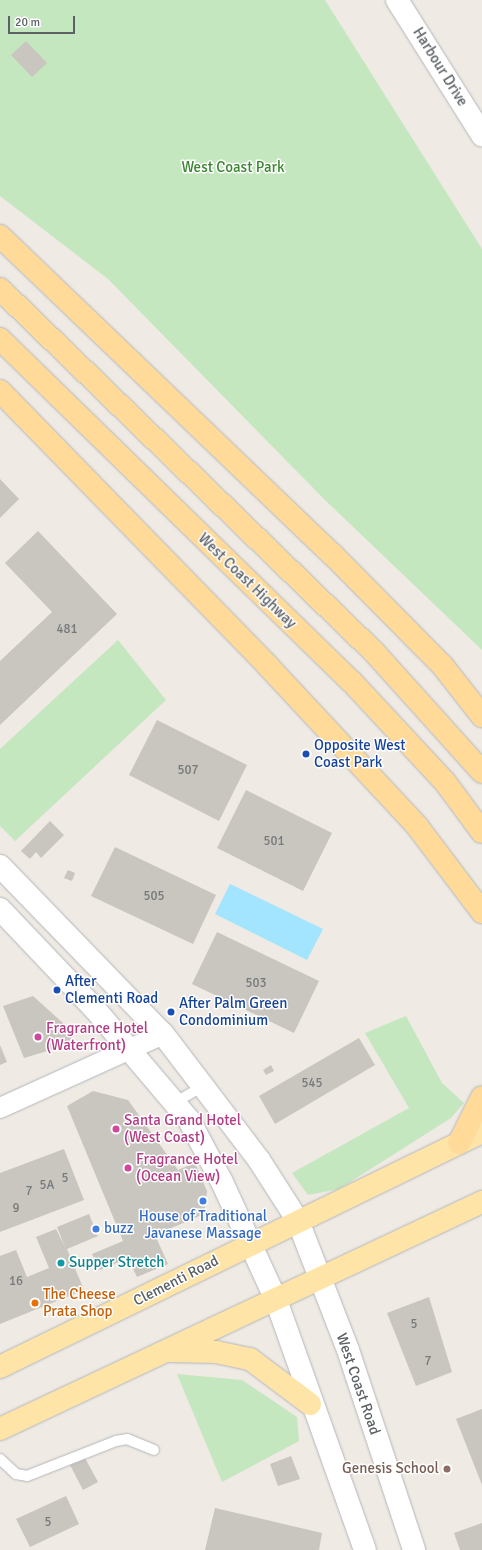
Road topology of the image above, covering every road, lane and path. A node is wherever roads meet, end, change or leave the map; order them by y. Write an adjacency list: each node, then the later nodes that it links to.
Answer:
1 (397, 0): 2 (main road, Harbour Drive)
2 (482, 135)
3 (0, 236): 7 (highway)
4 (0, 289): 8 (highway)
5 (0, 339): 9 (highway, West Coast Highway)
6 (0, 392): 12 (highway)
7 (482, 716)
8 (482, 772)
9 (482, 832)
10 (0, 866): 13 (main road, West Coast Road)
11 (0, 909): 14 (main road)
12 (482, 912)
13 (163, 1034): 14 (street); 15 (main road, West Coast Road)
14 (130, 1050): 17 (main road); 18 (street)
15 (204, 1086): 17 (lane); 22 (main road, West Coast Road)
16 (482, 1097): 20 (highway)
17 (174, 1103): 23 (main road)
18 (0, 1108)
19 (482, 1132): 20 (main road, Clementi Road)
20 (459, 1143): 22 (main road, Clementi Road)
21 (482, 1202): 24 (main road)
22 (298, 1221): 23 (main road, Clementi Road); 24 (main road, West Coast Road)
23 (250, 1244): 25 (main road); 27 (main road, Clementi Road)
24 (322, 1278): 25 (main road); 33 (main road, West Coast Road)
25 (276, 1300): 26 (main road); 28 (main road)
26 (167, 1350): 28 (main road); 29 (main road)
27 (0, 1367)
28 (310, 1404): 32 (main road)
29 (0, 1429)
30 (154, 1450): 31 (lane)
31 (0, 1459)
32 (365, 1550)
33 (414, 1550)

